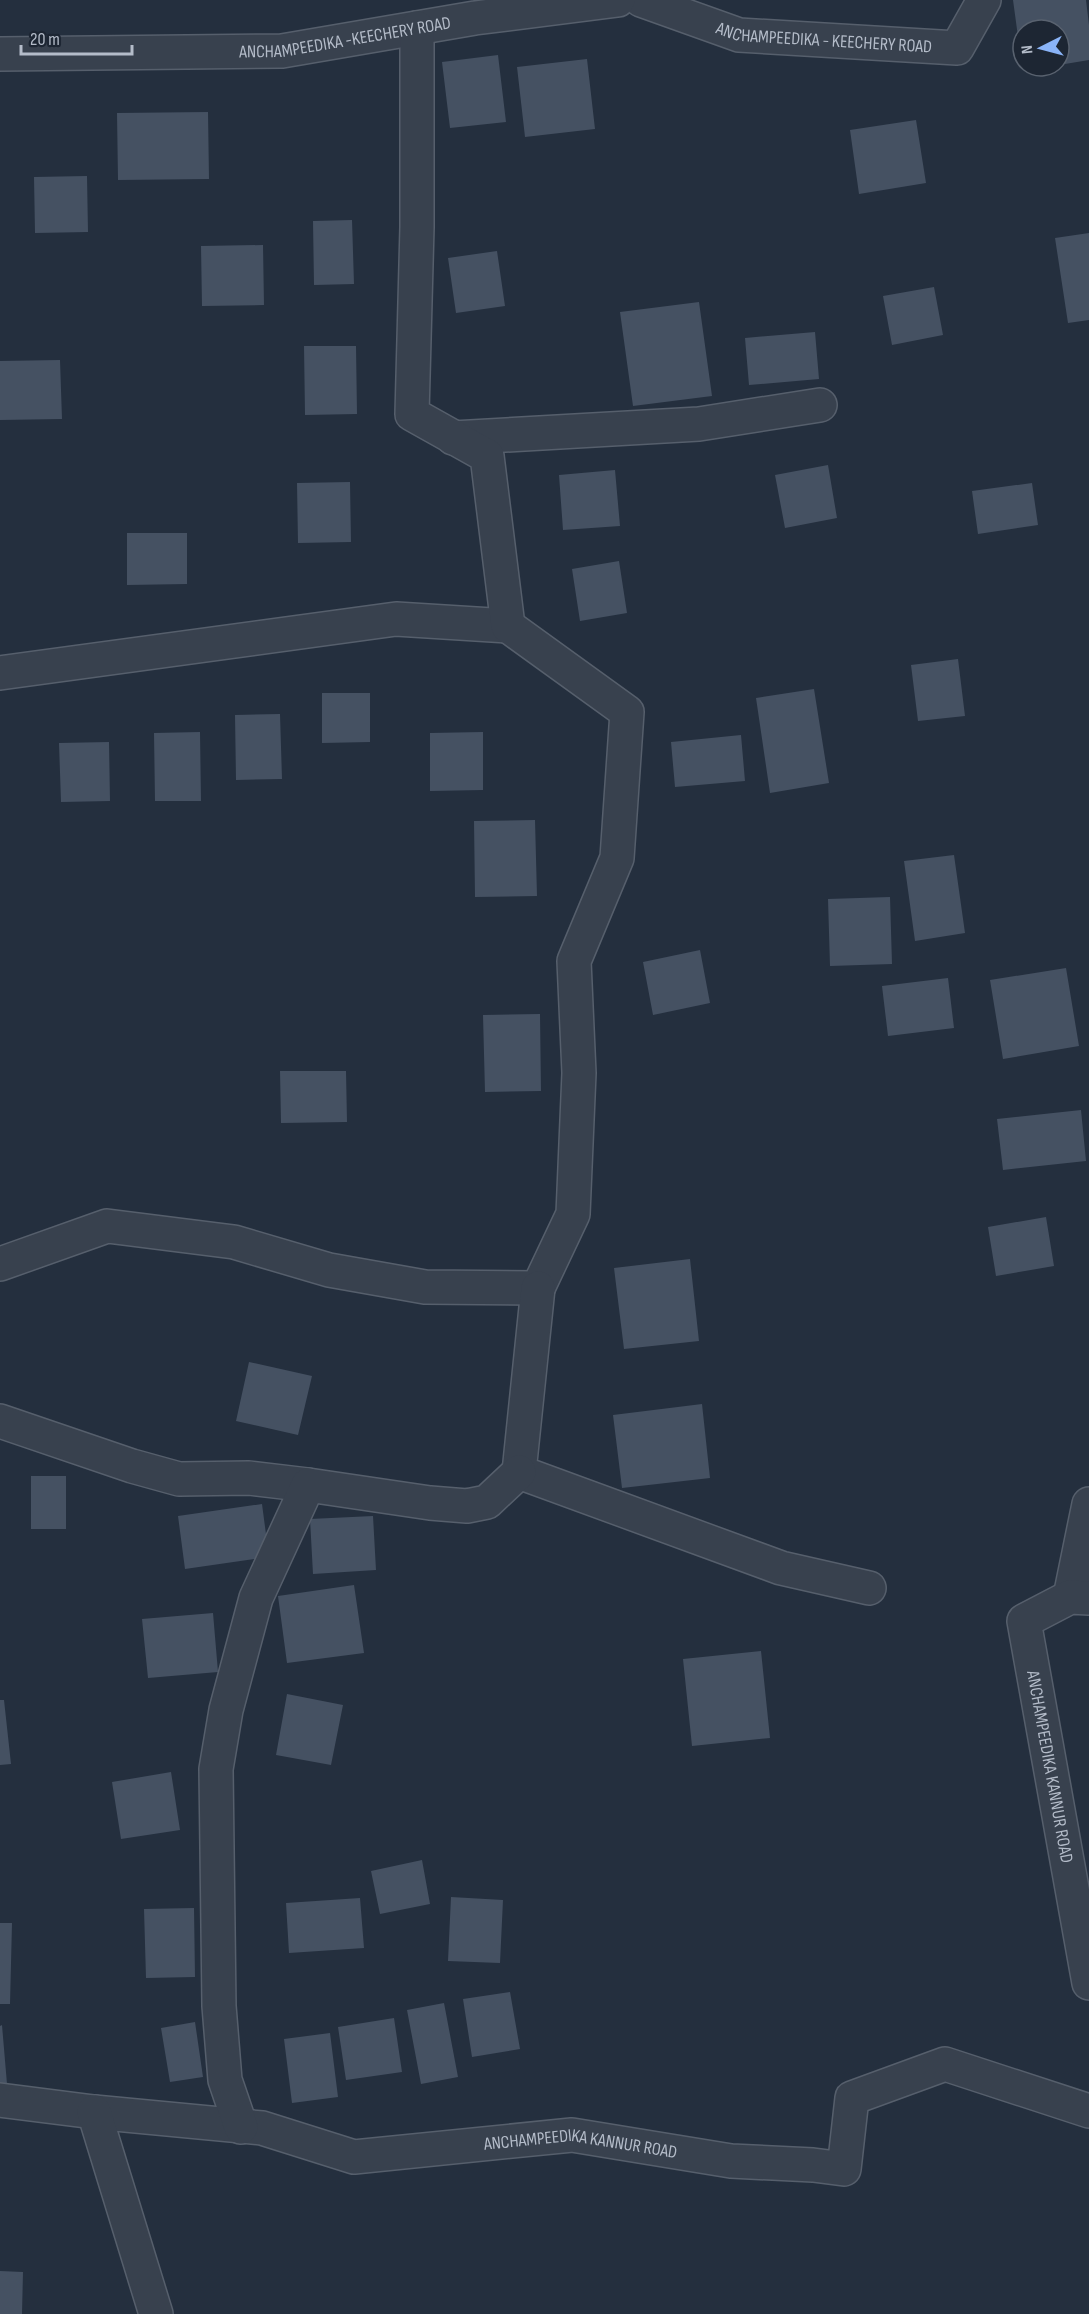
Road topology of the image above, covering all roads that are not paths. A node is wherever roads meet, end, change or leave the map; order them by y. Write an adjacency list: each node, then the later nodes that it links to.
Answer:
1 (618, 0): 4 (street, ANCHAMPEEDIKA -KEECHERY ROAD)
2 (641, 0): 3 (street, ANCHAMPEEDIKA - KEECHERY ROAD)
3 (984, 0)
4 (417, 28): 5 (street, ANCHAMPEEDIKA -KEECHERY ROAD); 7 (street)
5 (0, 54)
6 (819, 405): 7 (street)
7 (453, 438): 8 (street)
8 (508, 626): 9 (street); 11 (street)
9 (0, 673)
10 (0, 1264): 11 (street)
11 (538, 1288): 13 (street)
12 (0, 1420): 14 (street)
13 (519, 1473): 14 (street); 16 (street)
14 (308, 1485): 22 (street)
15 (1089, 1504): 17 (street)
16 (869, 1588)
17 (1079, 1597): 18 (street, ANCHAMPEEDIKA KANNUR ROAD)
18 (1089, 1983)
19 (0, 2100): 21 (street, ANCHAMPEEDIKA KANNUR ROAD)
20 (1089, 2111): 22 (street, ANCHAMPEEDIKA KANNUR ROAD)
21 (94, 2112): 22 (street, ANCHAMPEEDIKA KANNUR ROAD); 23 (street)
22 (241, 2127)
23 (156, 2314)

